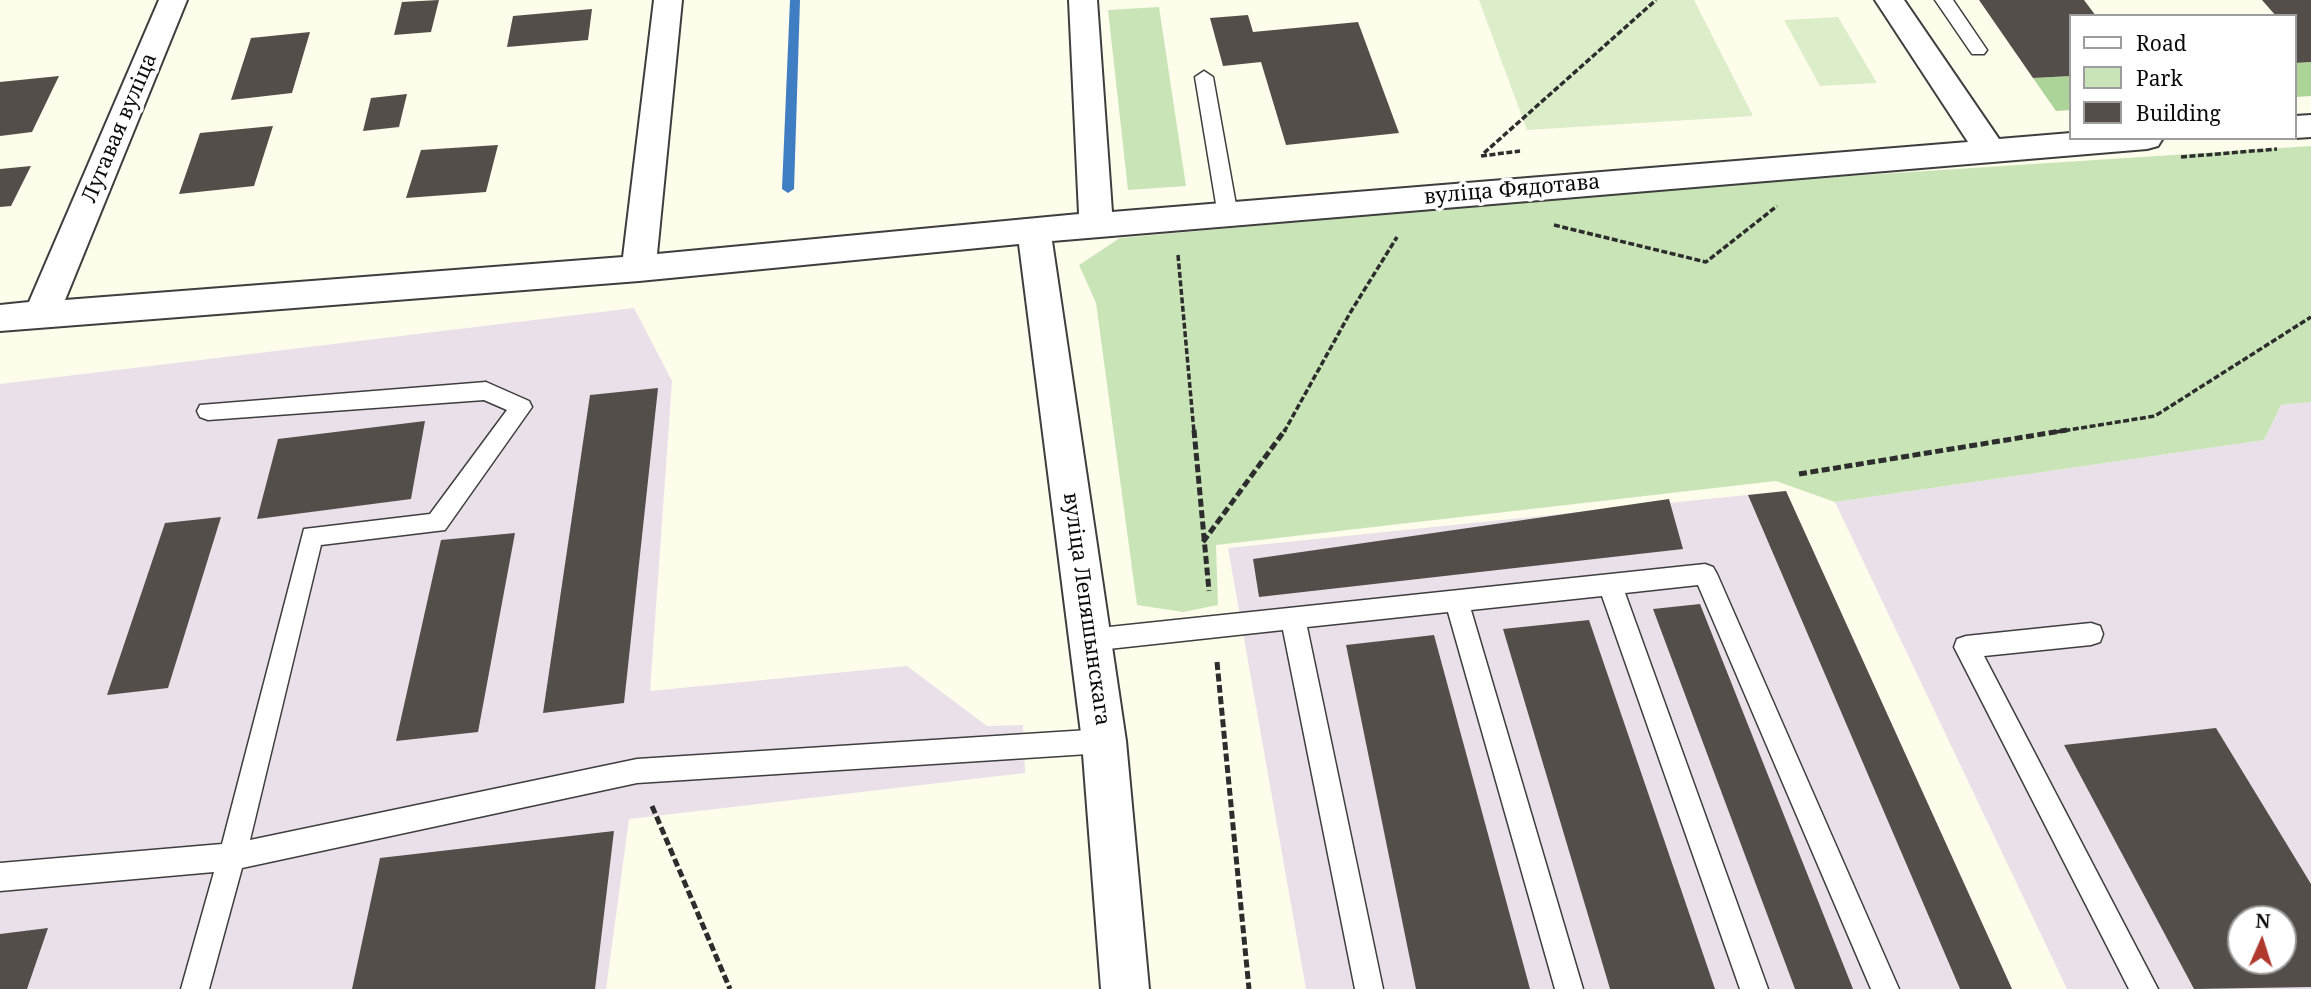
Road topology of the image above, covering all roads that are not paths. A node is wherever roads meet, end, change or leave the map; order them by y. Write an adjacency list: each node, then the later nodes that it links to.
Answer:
1 (173, 0): 14 (street, Лугавая вуліца)
2 (668, 0): 13 (street)
3 (1083, 0): 11 (street)
4 (1889, 0): 9 (street)
5 (1944, 0): 6 (lane)
6 (1978, 50)
7 (1204, 78): 10 (lane)
8 (2121, 140): 9 (street, вуліца Фядотава)
9 (1990, 150): 10 (street, вуліца Фядотава)
10 (1228, 216): 11 (street, вуліца Фядотава)
11 (1096, 225): 12 (street, вуліца Фядотава)
12 (1034, 230): 13 (street, вуліца Фядотава); 21 (street, вуліца Лепяшынскага)
13 (639, 268): 14 (street, вуліца Фядотава)
14 (42, 313): 15 (street, вуліца Фядотава)
15 (0, 318)
16 (208, 411): 23 (lane)
17 (1609, 582): 18 (lane); 29 (lane); 30 (lane)
18 (1456, 599): 19 (lane); 28 (lane)
19 (1293, 618): 21 (lane); 27 (lane)
20 (2091, 634): 31 (lane)
21 (1090, 640): 22 (street, вуліца Лепяшынскага)
22 (1104, 741): 23 (lane); 26 (street, вуліца Лепяшынскага)
23 (232, 857): 24 (lane); 25 (lane)
24 (0, 877)
25 (194, 989)
26 (1125, 989)
27 (1369, 989)
28 (1569, 989)
29 (1754, 989)
30 (1885, 989)
31 (2144, 989)

